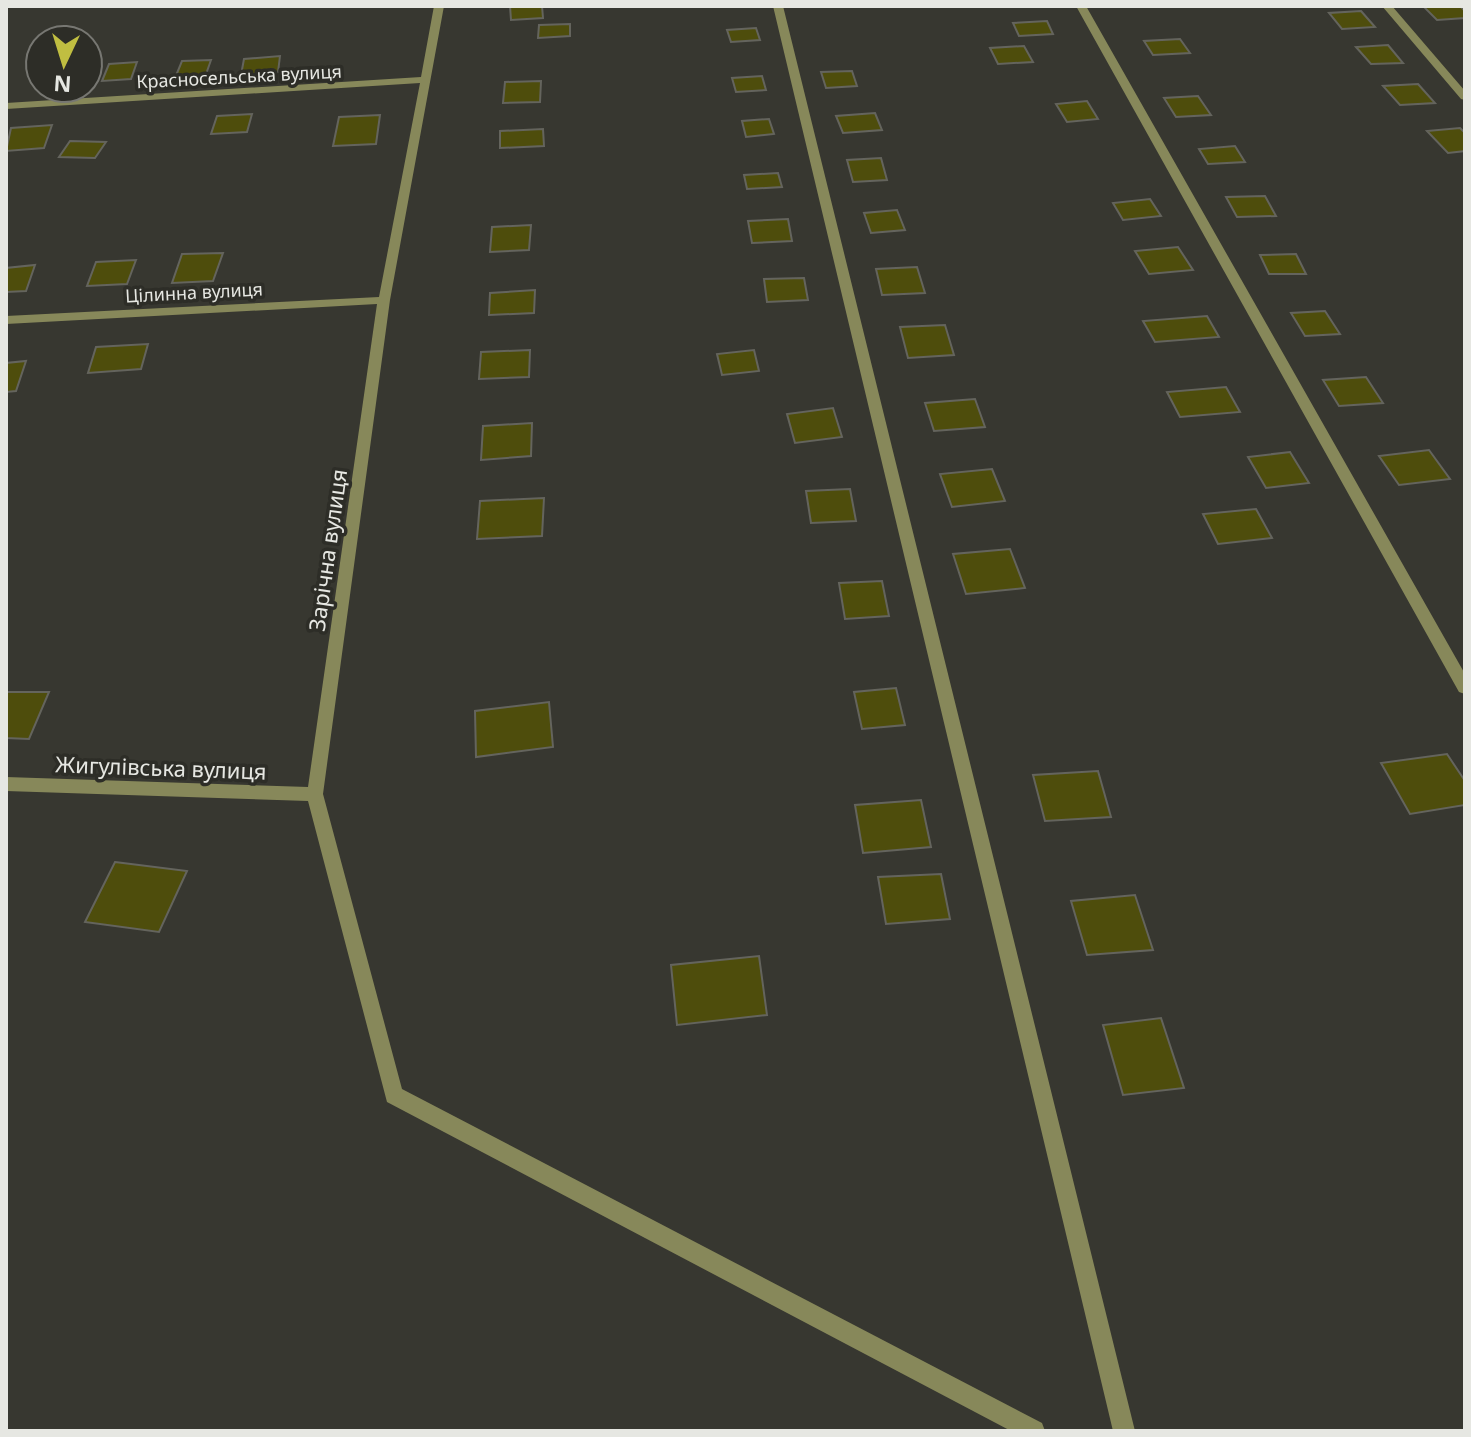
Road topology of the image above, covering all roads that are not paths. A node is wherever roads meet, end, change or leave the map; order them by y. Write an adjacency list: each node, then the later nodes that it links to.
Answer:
1 (439, 6): 5 (street, Зарічна вулиця)
2 (778, 6): 14 (street)
3 (1081, 6): 10 (street)
4 (1387, 6): 6 (street)
5 (425, 80): 7 (street, Красносельська вулиця); 8 (street, Зарічна вулиця)
6 (1465, 97)
7 (6, 106)
8 (384, 300): 9 (street, Цілинна вулиця); 12 (street, Зарічна вулиця)
9 (6, 320)
10 (1465, 688)
11 (6, 784): 12 (street, Жигулівська вулиця)
12 (315, 794): 13 (street, Зарічна вулиця)
13 (1034, 1431)
14 (1124, 1431)

